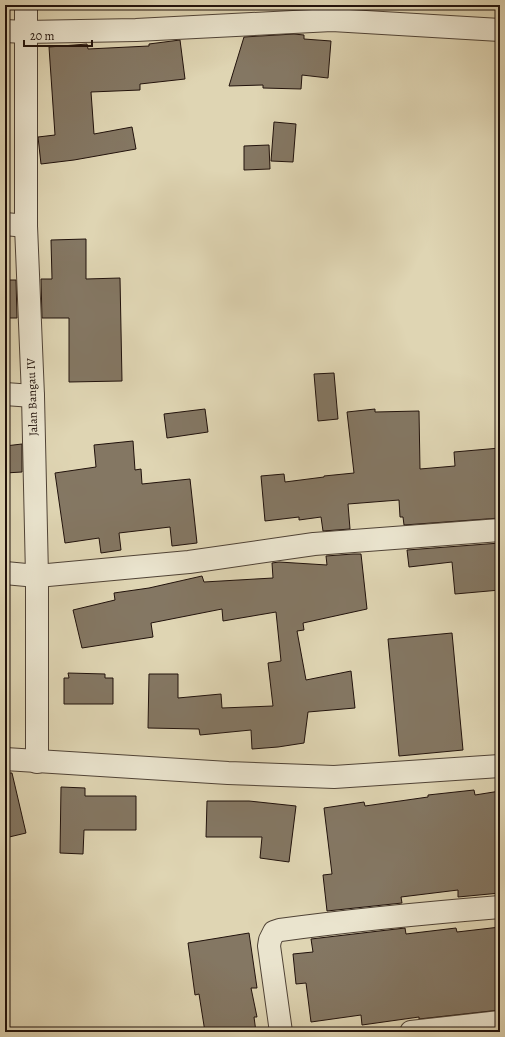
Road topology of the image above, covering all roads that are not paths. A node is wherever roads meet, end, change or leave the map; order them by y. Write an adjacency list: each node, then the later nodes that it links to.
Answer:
1 (26, 5): 3 (street, Jalan Bangau IV)
2 (500, 30): 3 (street)
3 (15, 32): 4 (street, Jalan Bangau IV)
4 (15, 225): 6 (street, Jalan Bangau IV)
5 (5, 394): 6 (street)
6 (33, 396): 9 (street, Jalan Bangau IV)
7 (500, 530): 9 (street)
8 (5, 573): 9 (street)
9 (37, 576): 11 (street, Jalan Bangau IV)
10 (5, 759): 11 (street)
11 (37, 762): 12 (street)
12 (500, 766)
13 (500, 907): 15 (street)
14 (500, 1022): 16 (street)
15 (281, 1032)
16 (411, 1032)

